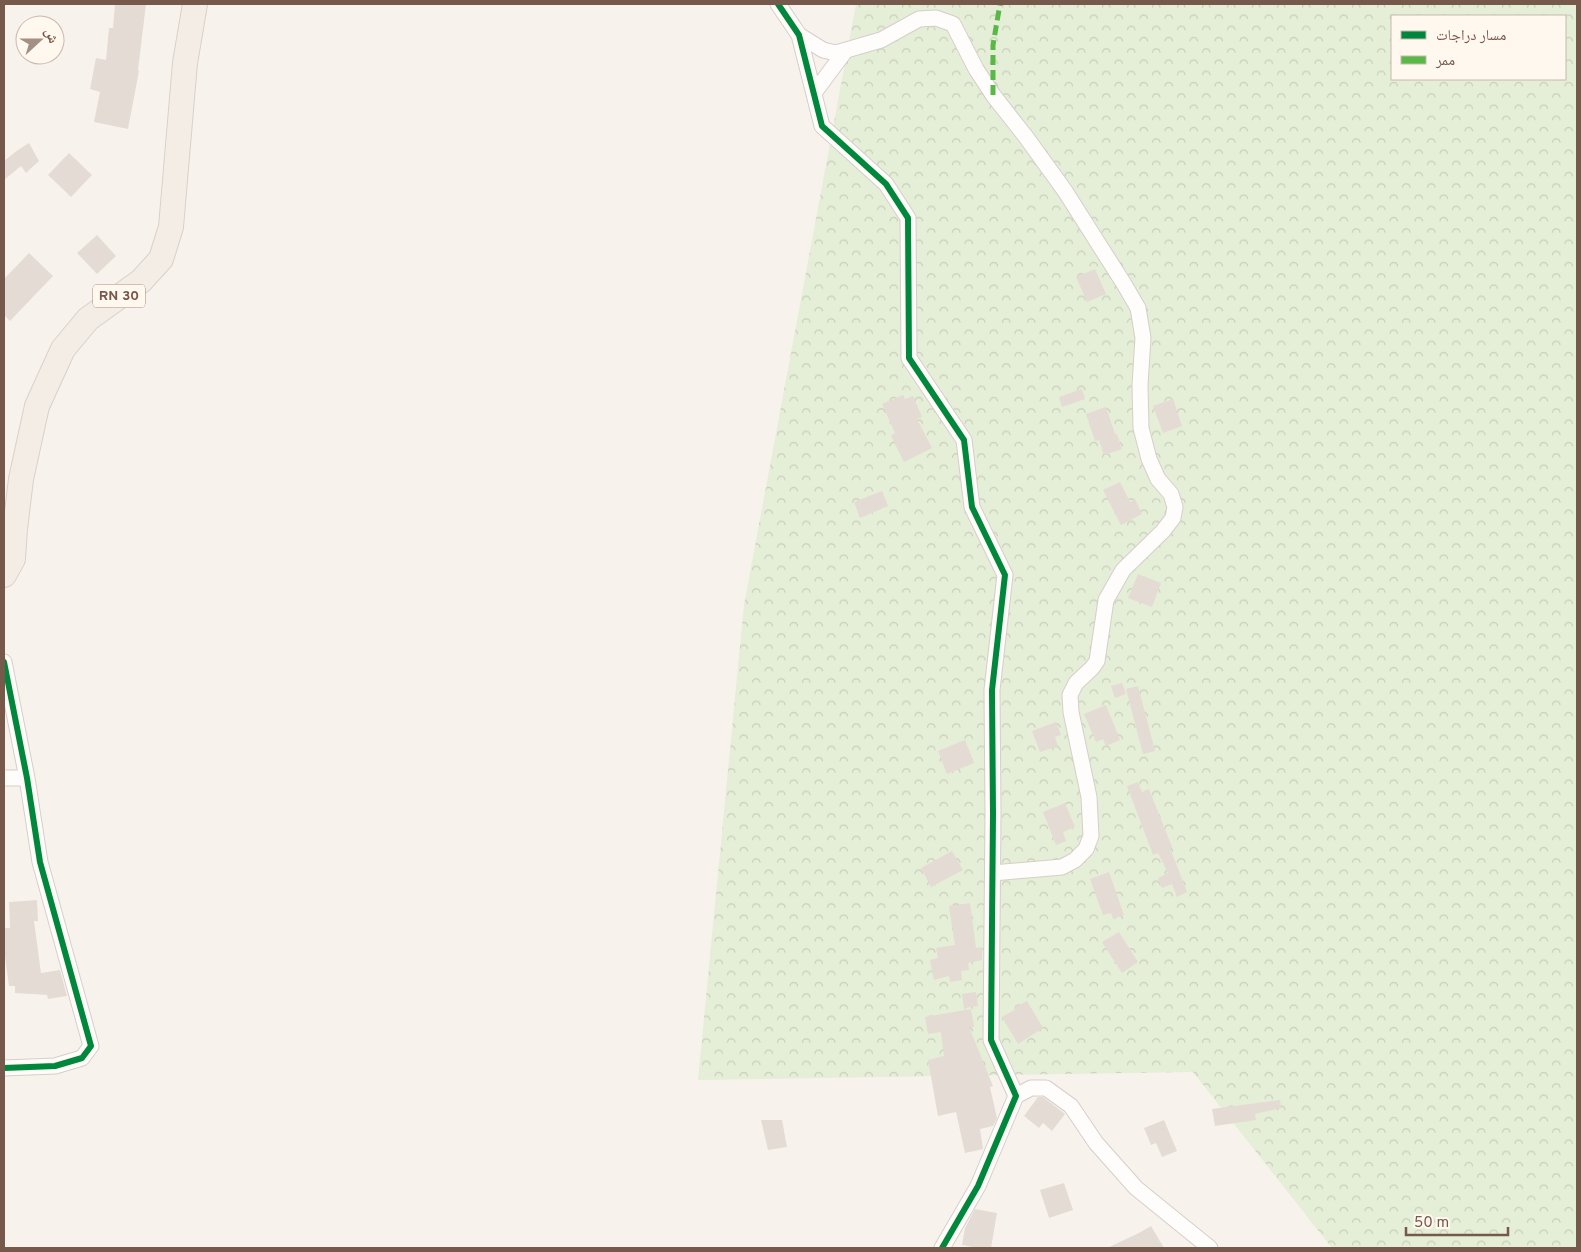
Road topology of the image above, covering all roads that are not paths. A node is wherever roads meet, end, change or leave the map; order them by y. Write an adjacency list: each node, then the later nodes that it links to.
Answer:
1 (195, 4): 6 (main road, RN 30)
2 (778, 4): 3 (street)
3 (799, 35): 4 (street); 5 (street)
4 (846, 50): 5 (street); 10 (street)
5 (814, 93): 10 (street)
6 (4, 575)
7 (4, 662): 9 (street)
8 (4, 778): 9 (street)
9 (27, 778): 11 (street)
10 (993, 873): 12 (street)
11 (4, 1068)
12 (1016, 1096): 13 (street); 14 (street)
13 (942, 1248)
14 (1210, 1248)

